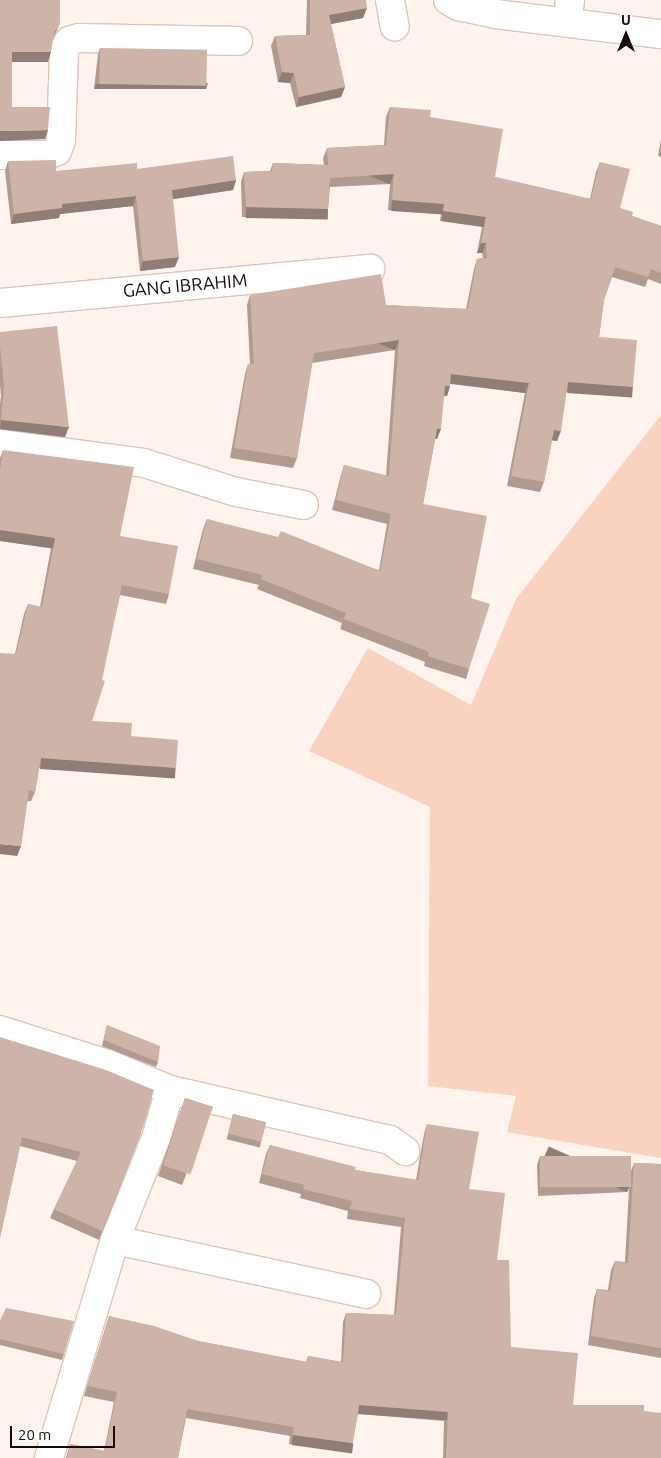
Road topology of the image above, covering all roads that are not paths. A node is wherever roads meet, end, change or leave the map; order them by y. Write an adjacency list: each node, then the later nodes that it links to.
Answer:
1 (390, 0): 4 (street)
2 (448, 0): 3 (street)
3 (569, 11): 5 (street)
4 (395, 27)
5 (661, 34)
6 (238, 42): 7 (street)
7 (0, 155)
8 (370, 269): 9 (street, GANG IBRAHIM)
9 (0, 303)
10 (0, 444): 11 (street)
11 (304, 505)
12 (0, 1030): 13 (street)
13 (170, 1090): 14 (street); 15 (street)
14 (406, 1150)
15 (115, 1240): 16 (street); 17 (street)
16 (366, 1294)
17 (49, 1458)

